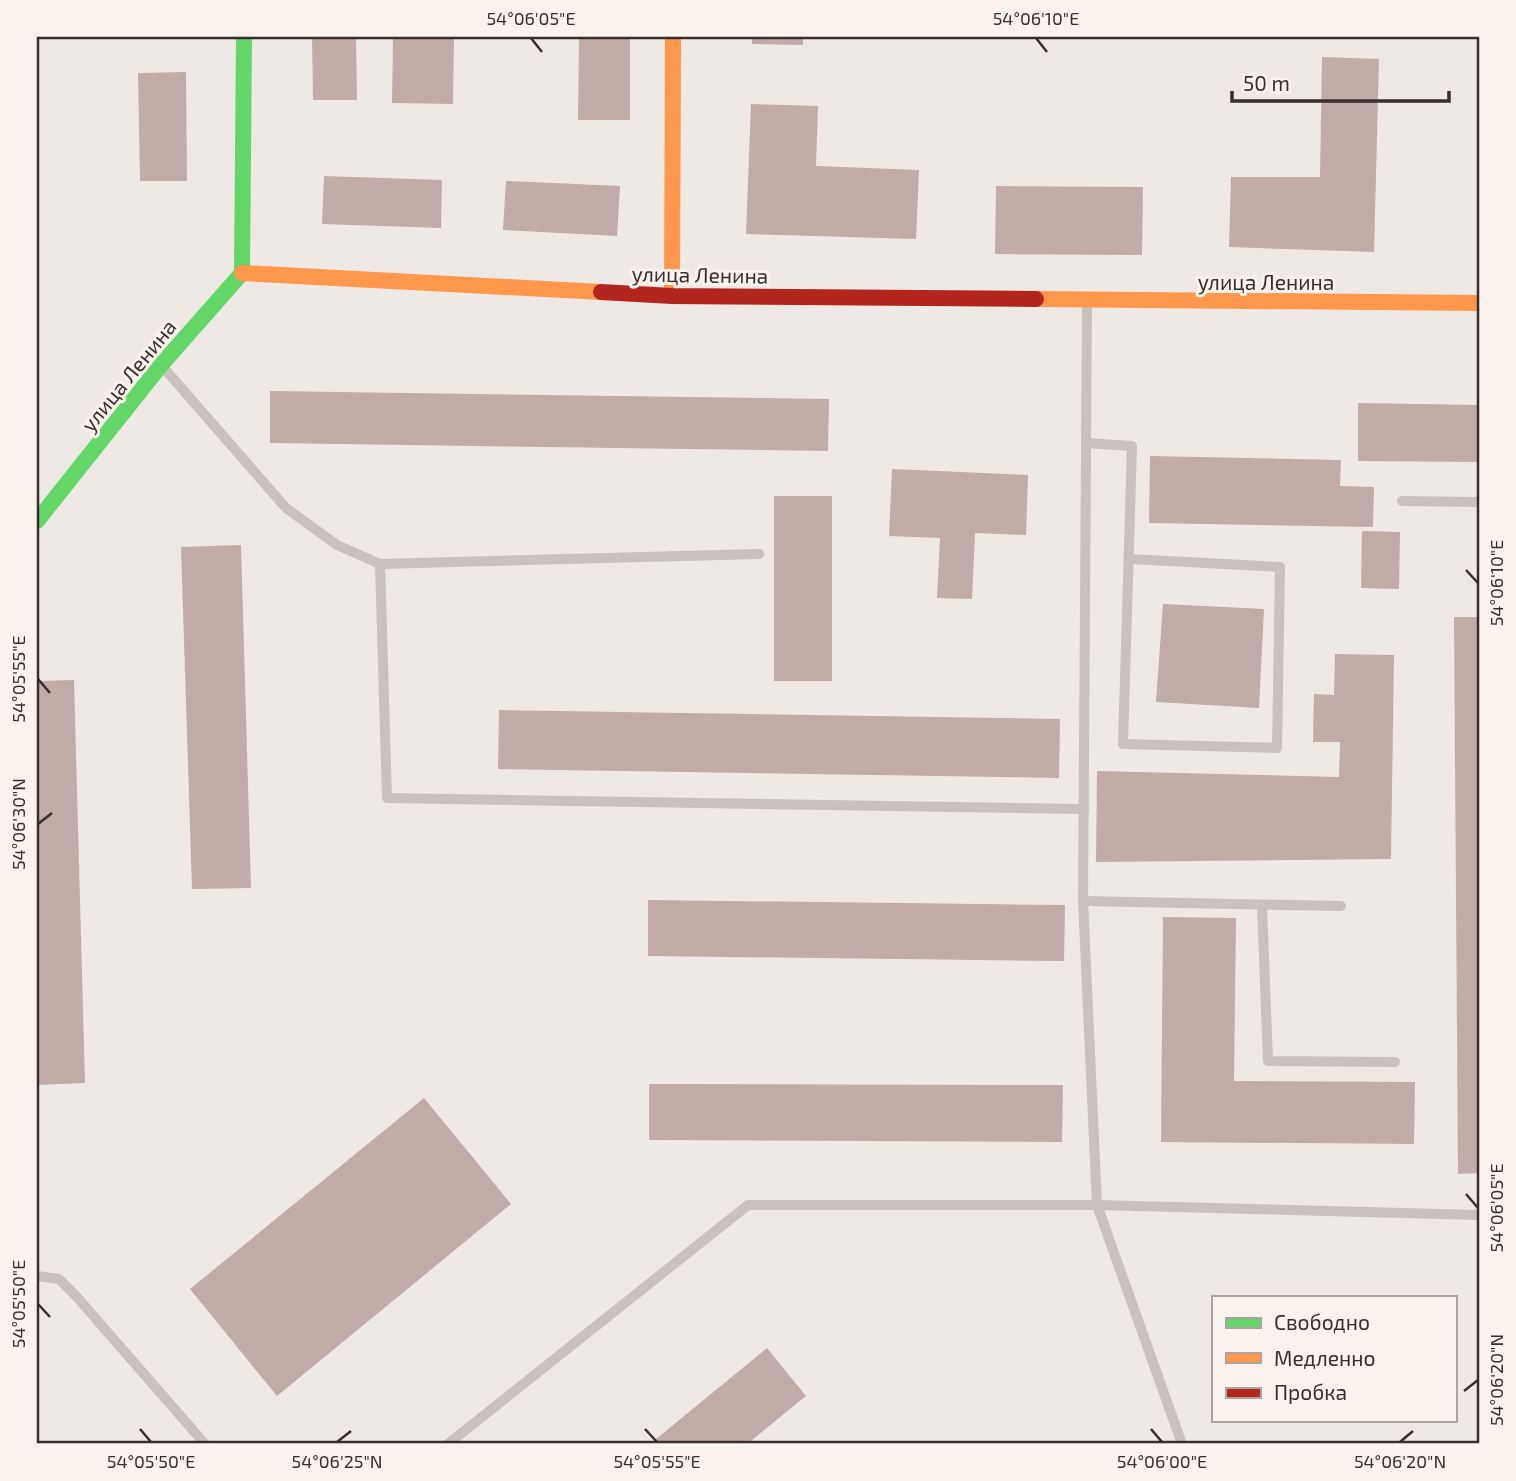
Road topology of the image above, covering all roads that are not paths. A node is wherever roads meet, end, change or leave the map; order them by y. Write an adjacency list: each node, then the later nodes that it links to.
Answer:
1 (244, 37): 3 (main road)
2 (673, 37): 4 (main road)
3 (242, 273): 4 (main road, улица Ленина); 7 (main road, улица Ленина)
4 (672, 296): 5 (main road, улица Ленина)
5 (1087, 300): 6 (main road, улица Ленина); 8 (lane)
6 (1479, 303)
7 (161, 365): 11 (main road, улица Ленина); 14 (lane)
8 (1086, 443): 13 (lane); 15 (lane)
9 (1402, 501): 10 (lane)
10 (1479, 502)
11 (37, 521)
12 (759, 554): 14 (lane)
13 (1130, 559): 13 (lane)
14 (380, 564): 15 (lane)
15 (1084, 809): 16 (lane)
16 (1083, 901): 17 (lane); 20 (lane)
17 (1262, 906): 18 (lane); 19 (lane)
18 (1341, 906)
19 (1395, 1062)
20 (1097, 1205): 21 (lane); 24 (lane); 25 (lane)
21 (1479, 1215)
22 (37, 1276): 23 (lane)
23 (205, 1444)
24 (448, 1444)
25 (1182, 1444)

